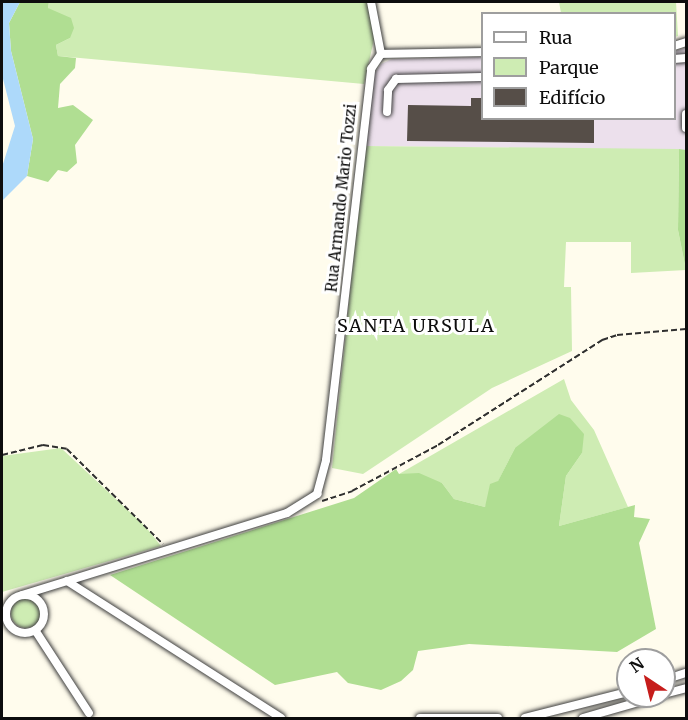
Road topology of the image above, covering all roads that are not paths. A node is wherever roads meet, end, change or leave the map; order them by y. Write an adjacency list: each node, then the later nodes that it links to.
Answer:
1 (371, 2): 3 (street)
2 (481, 52): 3 (street)
3 (381, 54): 10 (street, Rua Armando Mario Tozzi)
4 (686, 58): 5 (street)
5 (687, 63)
6 (481, 76): 7 (street)
7 (387, 112)
8 (687, 114): 9 (street)
9 (687, 128)
10 (67, 581): 11 (street); 19 (street)
11 (20, 595): 12 (street); 14 (street); 15 (street)
12 (2, 600)
13 (2, 622): 14 (street)
14 (16, 630): 15 (street)
15 (35, 630): 18 (street)
16 (616, 695): 22 (street)
17 (618, 708): 23 (street)
18 (89, 717)
19 (281, 718)
20 (420, 718): 21 (street)
21 (498, 718)
22 (525, 718)
23 (583, 718)

